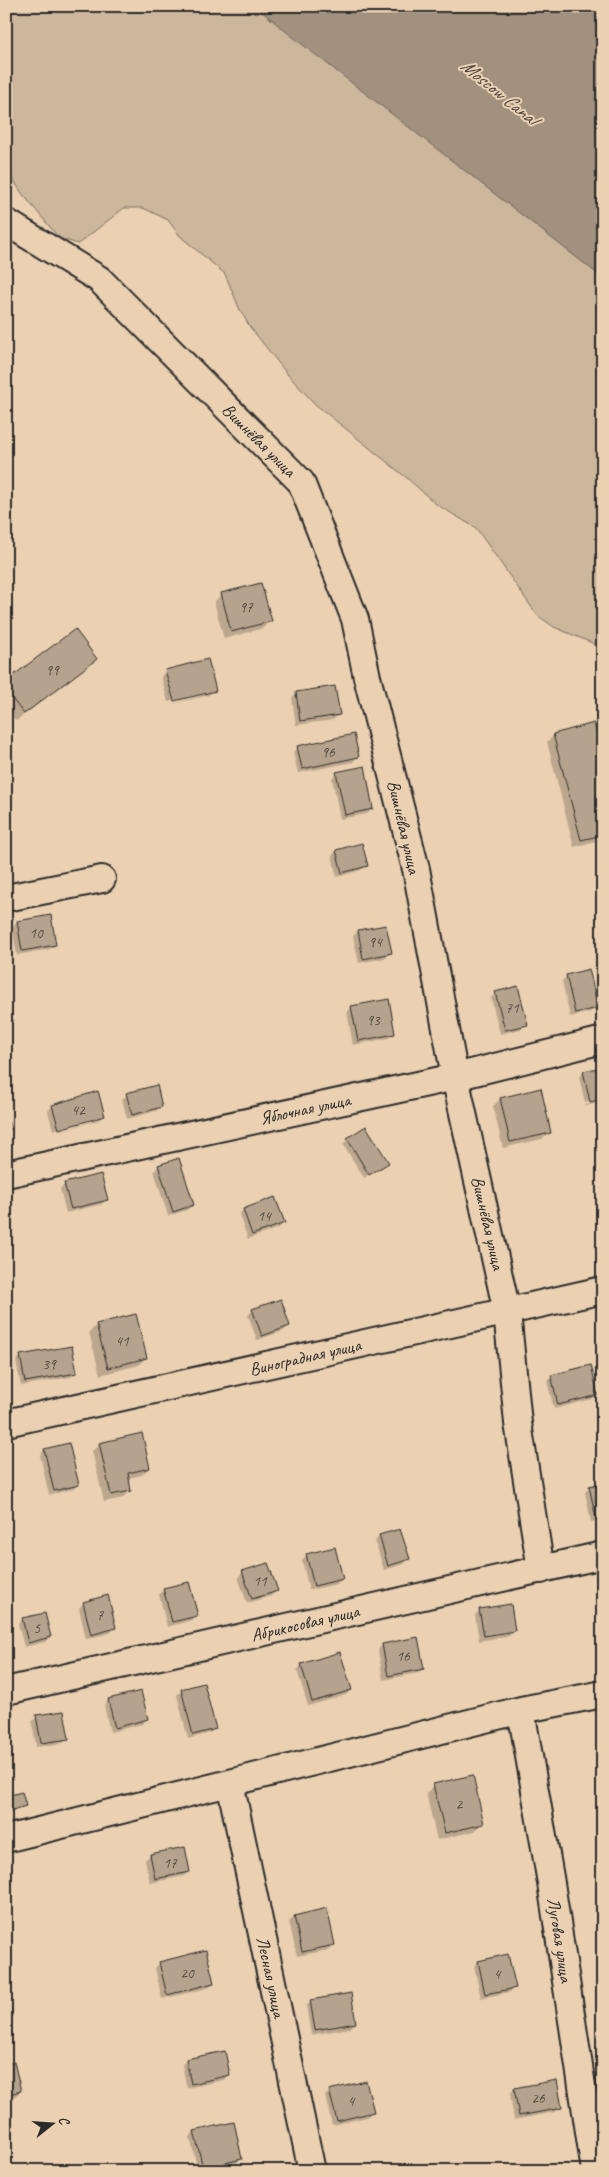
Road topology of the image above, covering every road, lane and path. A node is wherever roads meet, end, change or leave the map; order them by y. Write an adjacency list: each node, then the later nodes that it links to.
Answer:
1 (6, 222): 5 (street, Вишнёвая улица)
2 (102, 879): 3 (street)
3 (6, 898)
4 (603, 1040): 5 (street, Яблочная улица)
5 (455, 1077): 6 (street, Яблочная улица); 8 (street, Вишнёвая улица)
6 (6, 1174)
7 (603, 1290): 8 (street, Виноградная улица)
8 (507, 1312): 9 (street, Виноградная улица); 11 (street, Вишнёвая улица)
9 (6, 1423)
10 (603, 1555): 11 (street, Абрикосовая улица)
11 (541, 1570): 12 (street, Абрикосовая улица)
12 (6, 1690)
13 (603, 1694): 14 (street)
14 (521, 1710): 15 (street); 18 (street, Луговая улица)
15 (230, 1782): 16 (street); 17 (street, Лесная улица)
16 (6, 1839)
17 (312, 2171)
18 (595, 2171)

